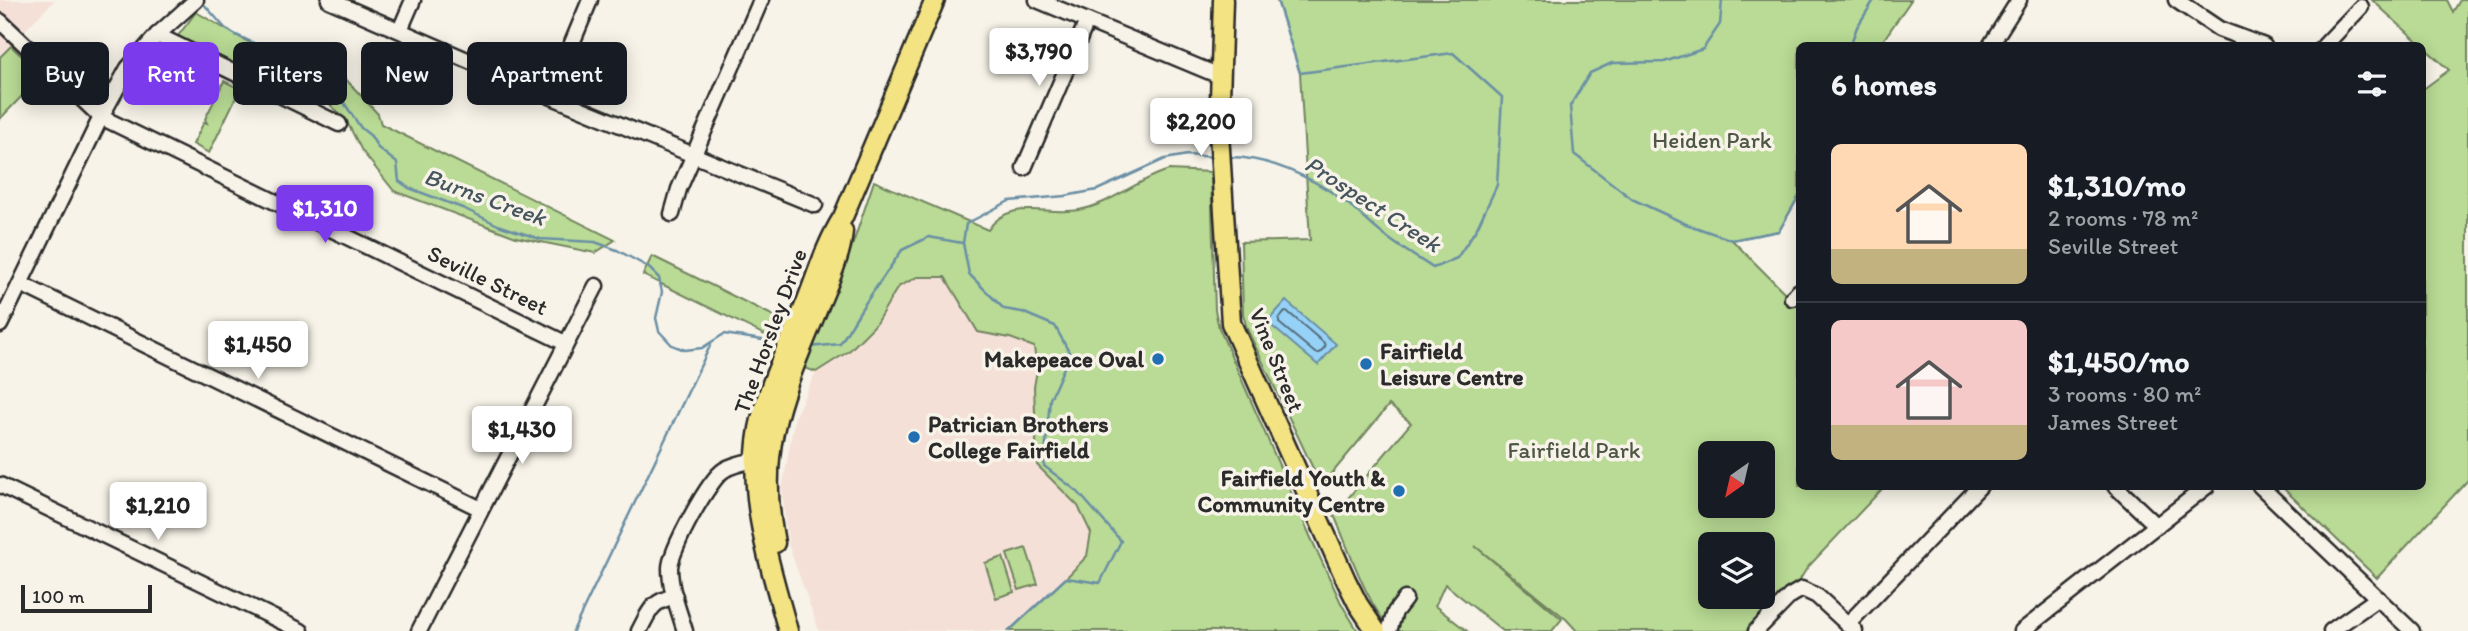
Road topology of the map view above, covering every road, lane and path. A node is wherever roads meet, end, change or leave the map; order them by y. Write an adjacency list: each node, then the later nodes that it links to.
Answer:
1 (329, 0): 14 (street)
2 (413, 0): 14 (street)
3 (590, 0): 16 (street)
4 (761, 0): 25 (street)
5 (935, 0): 33 (main road, The Horsley Drive)
6 (1037, 0): 13 (street)
7 (1223, 0): 21 (main road, Vine Street)
8 (2019, 0): 17 (street)
9 (2176, 0): 18 (street)
10 (191, 4): 15 (street)
11 (2361, 7): 19 (street)
12 (0, 21): 23 (street, Seville Street)
13 (1087, 21): 21 (street); 26 (street)
14 (400, 30): 20 (street)
15 (158, 35): 23 (street); 24 (street)
16 (572, 42)
17 (1993, 42)
18 (2253, 42)
19 (2328, 42)
20 (467, 59)
21 (1222, 77): 51 (main road, Vine Street)
22 (572, 105): 25 (street)
23 (101, 117): 29 (street); 32 (street, Seville Street)
24 (339, 124)
25 (694, 154): 27 (street); 28 (street)
26 (1024, 168)
27 (815, 205)
28 (672, 214)
29 (21, 284): 31 (street); 39 (street)
30 (596, 286): 32 (street)
31 (0, 325)
32 (565, 343): 39 (street)
33 (762, 459): 41 (street); 49 (main road, The Horsley Drive); 50 (main road, The Horsley Drive)
34 (0, 485): 45 (street)
35 (1976, 490): 44 (street)
36 (2119, 490): 40 (street)
37 (2202, 490): 40 (street)
38 (2264, 490): 43 (street)
39 (481, 509): 46 (street)
40 (2157, 526): 54 (street)
41 (674, 596): 47 (street); 48 (street)
42 (1405, 598): 52 (street)
43 (2378, 598): 55 (street); 56 (street)
44 (1851, 627): 53 (street)
45 (301, 631)
46 (419, 631)
47 (639, 631)
48 (685, 631)
49 (788, 631)
50 (799, 631)
51 (1376, 631)
52 (1389, 631)
53 (1756, 631)
54 (2022, 631)
55 (2331, 631)
56 (2412, 631)

